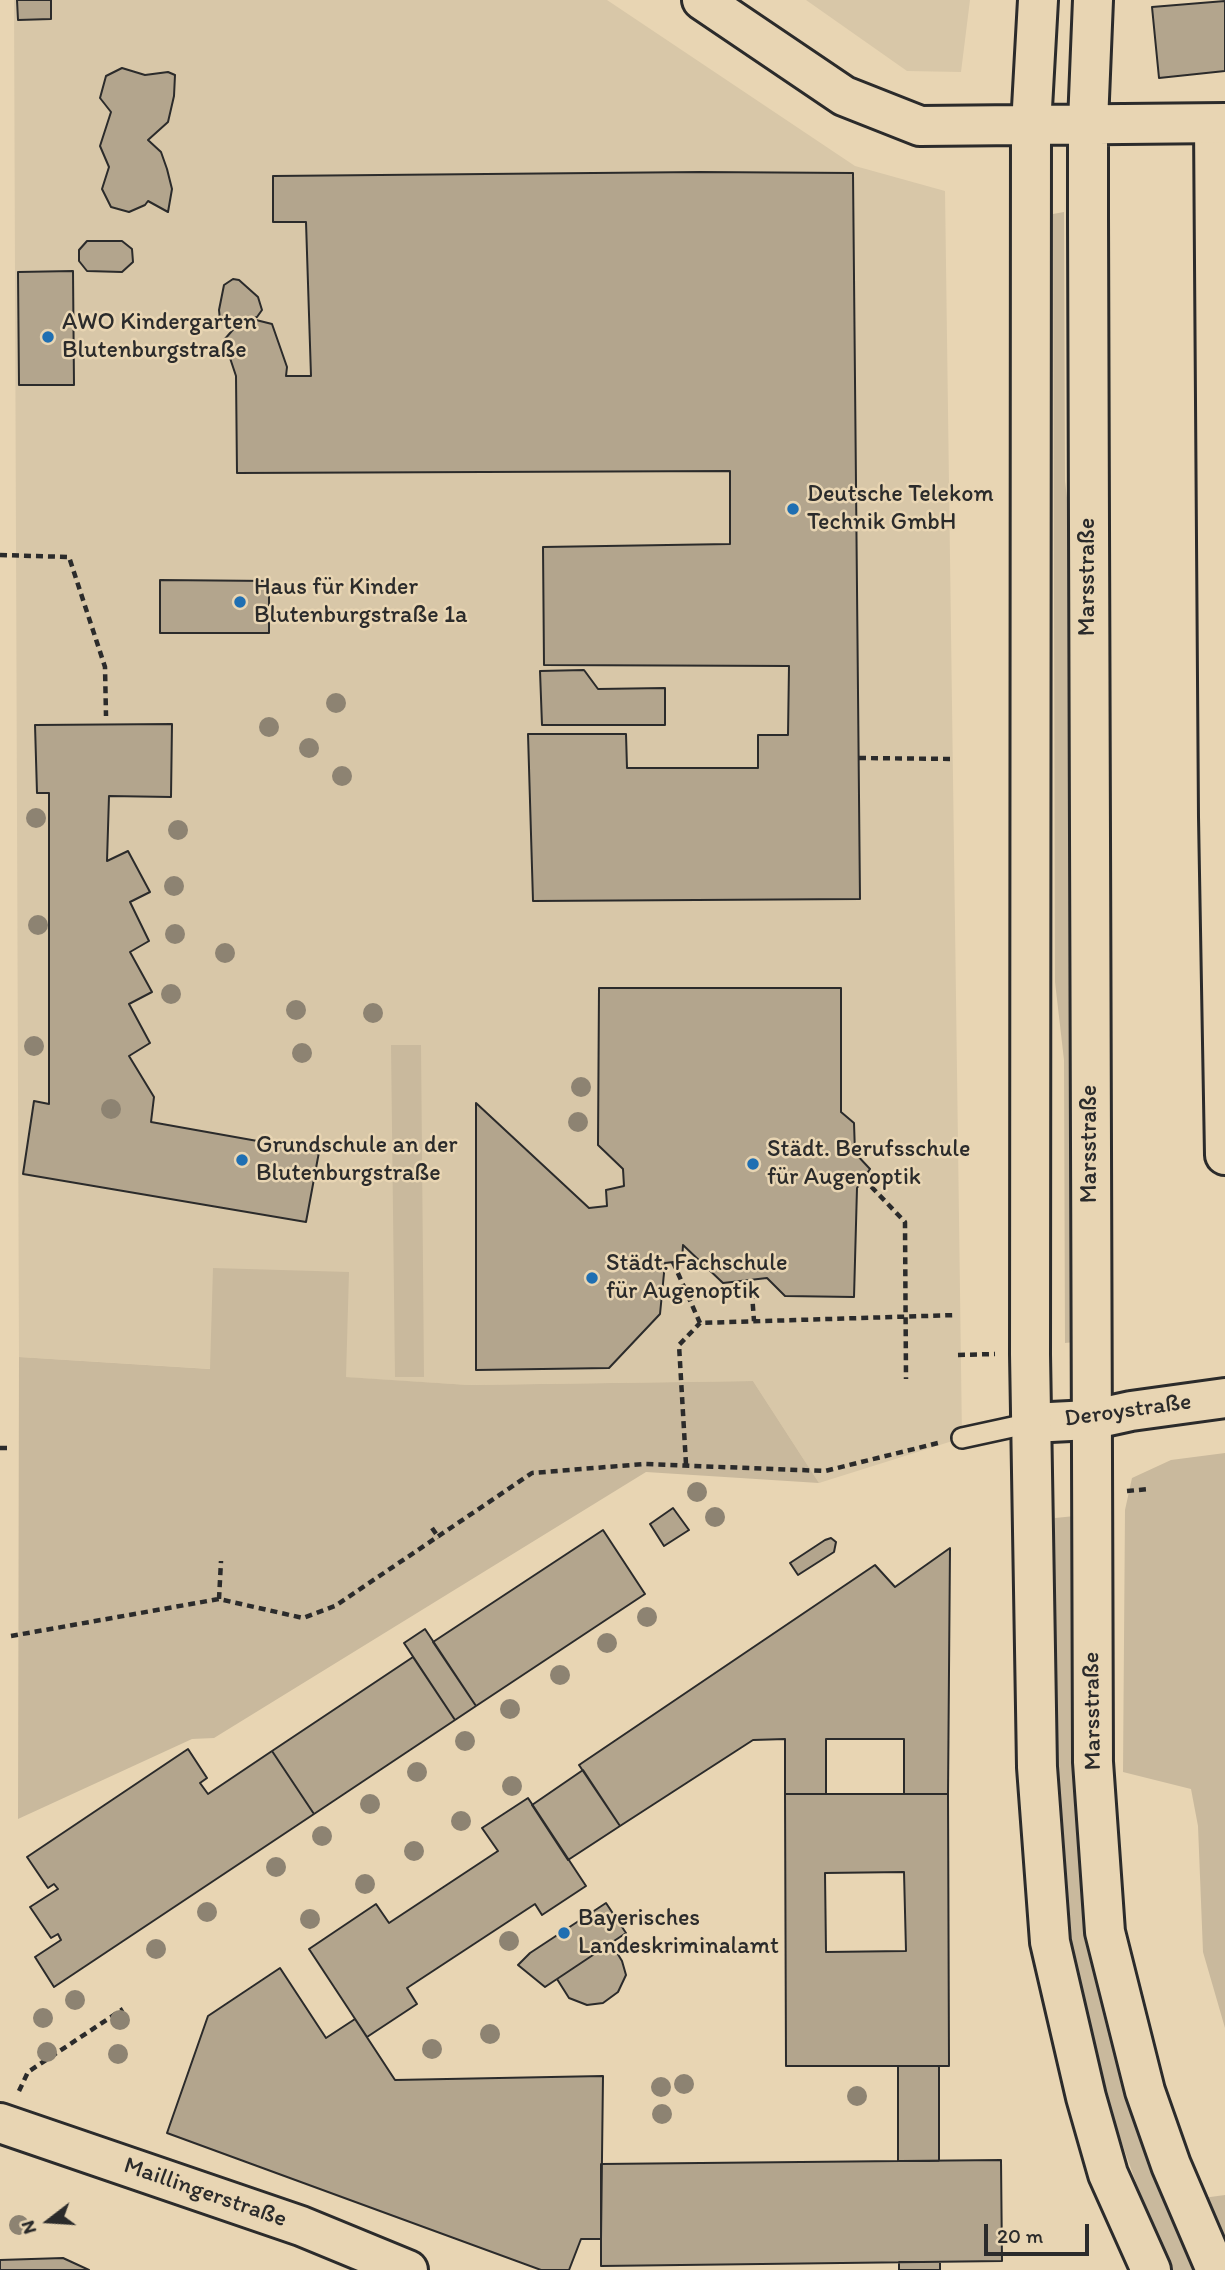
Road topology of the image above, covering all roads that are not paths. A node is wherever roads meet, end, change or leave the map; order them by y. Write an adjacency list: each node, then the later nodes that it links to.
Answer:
1 (702, 0): 6 (main road)
2 (1038, 0): 6 (main road)
3 (1093, 0): 4 (main road, Marsstraße)
4 (1088, 123): 5 (main road); 6 (main road); 10 (main road, Marsstraße)
5 (1219, 123): 7 (main road)
6 (1031, 126): 11 (main road)
7 (1222, 816): 8 (main road)
8 (1225, 1155)
9 (1225, 1398): 10 (main road, Deroystraße)
10 (1090, 1420): 11 (main road, Deroystraße); 16 (main road, Marsstraße)
11 (1031, 1423): 12 (lane); 15 (main road)
12 (962, 1438)
13 (7, 2112): 14 (main road, Maillingerstraße)
14 (408, 2270)
15 (1151, 2270)
16 (1216, 2270)

